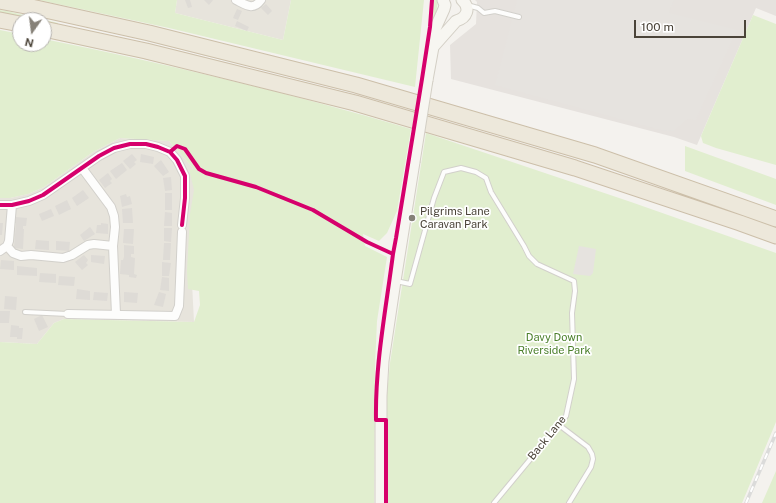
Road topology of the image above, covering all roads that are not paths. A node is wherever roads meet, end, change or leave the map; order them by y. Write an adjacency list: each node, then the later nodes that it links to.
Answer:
1 (236, 0): 2 (street)
2 (261, 0)
3 (0, 2): 15 (highway)
4 (464, 3): 6 (lane); 8 (main road)
5 (445, 4): 8 (main road); 11 (main road)
6 (519, 17)
7 (0, 20): 9 (highway)
8 (456, 21): 11 (main road)
9 (12, 22)
10 (52, 32): 16 (highway)
11 (433, 47): 19 (main road, bridge)
12 (82, 168): 14 (street); 17 (street); 22 (street)
13 (0, 205): 14 (street)
14 (12, 205): 18 (street)
15 (776, 219)
16 (776, 236)
17 (113, 246): 18 (street); 22 (street)
18 (3, 249)
19 (395, 281): 23 (lane, Back Lane); 24 (main road)
20 (25, 312): 21 (lane)
21 (68, 314): 22 (street)
22 (116, 314)
23 (559, 424): 25 (lane, Back Lane); 26 (lane)
24 (381, 503)
25 (494, 503)
26 (569, 503)

